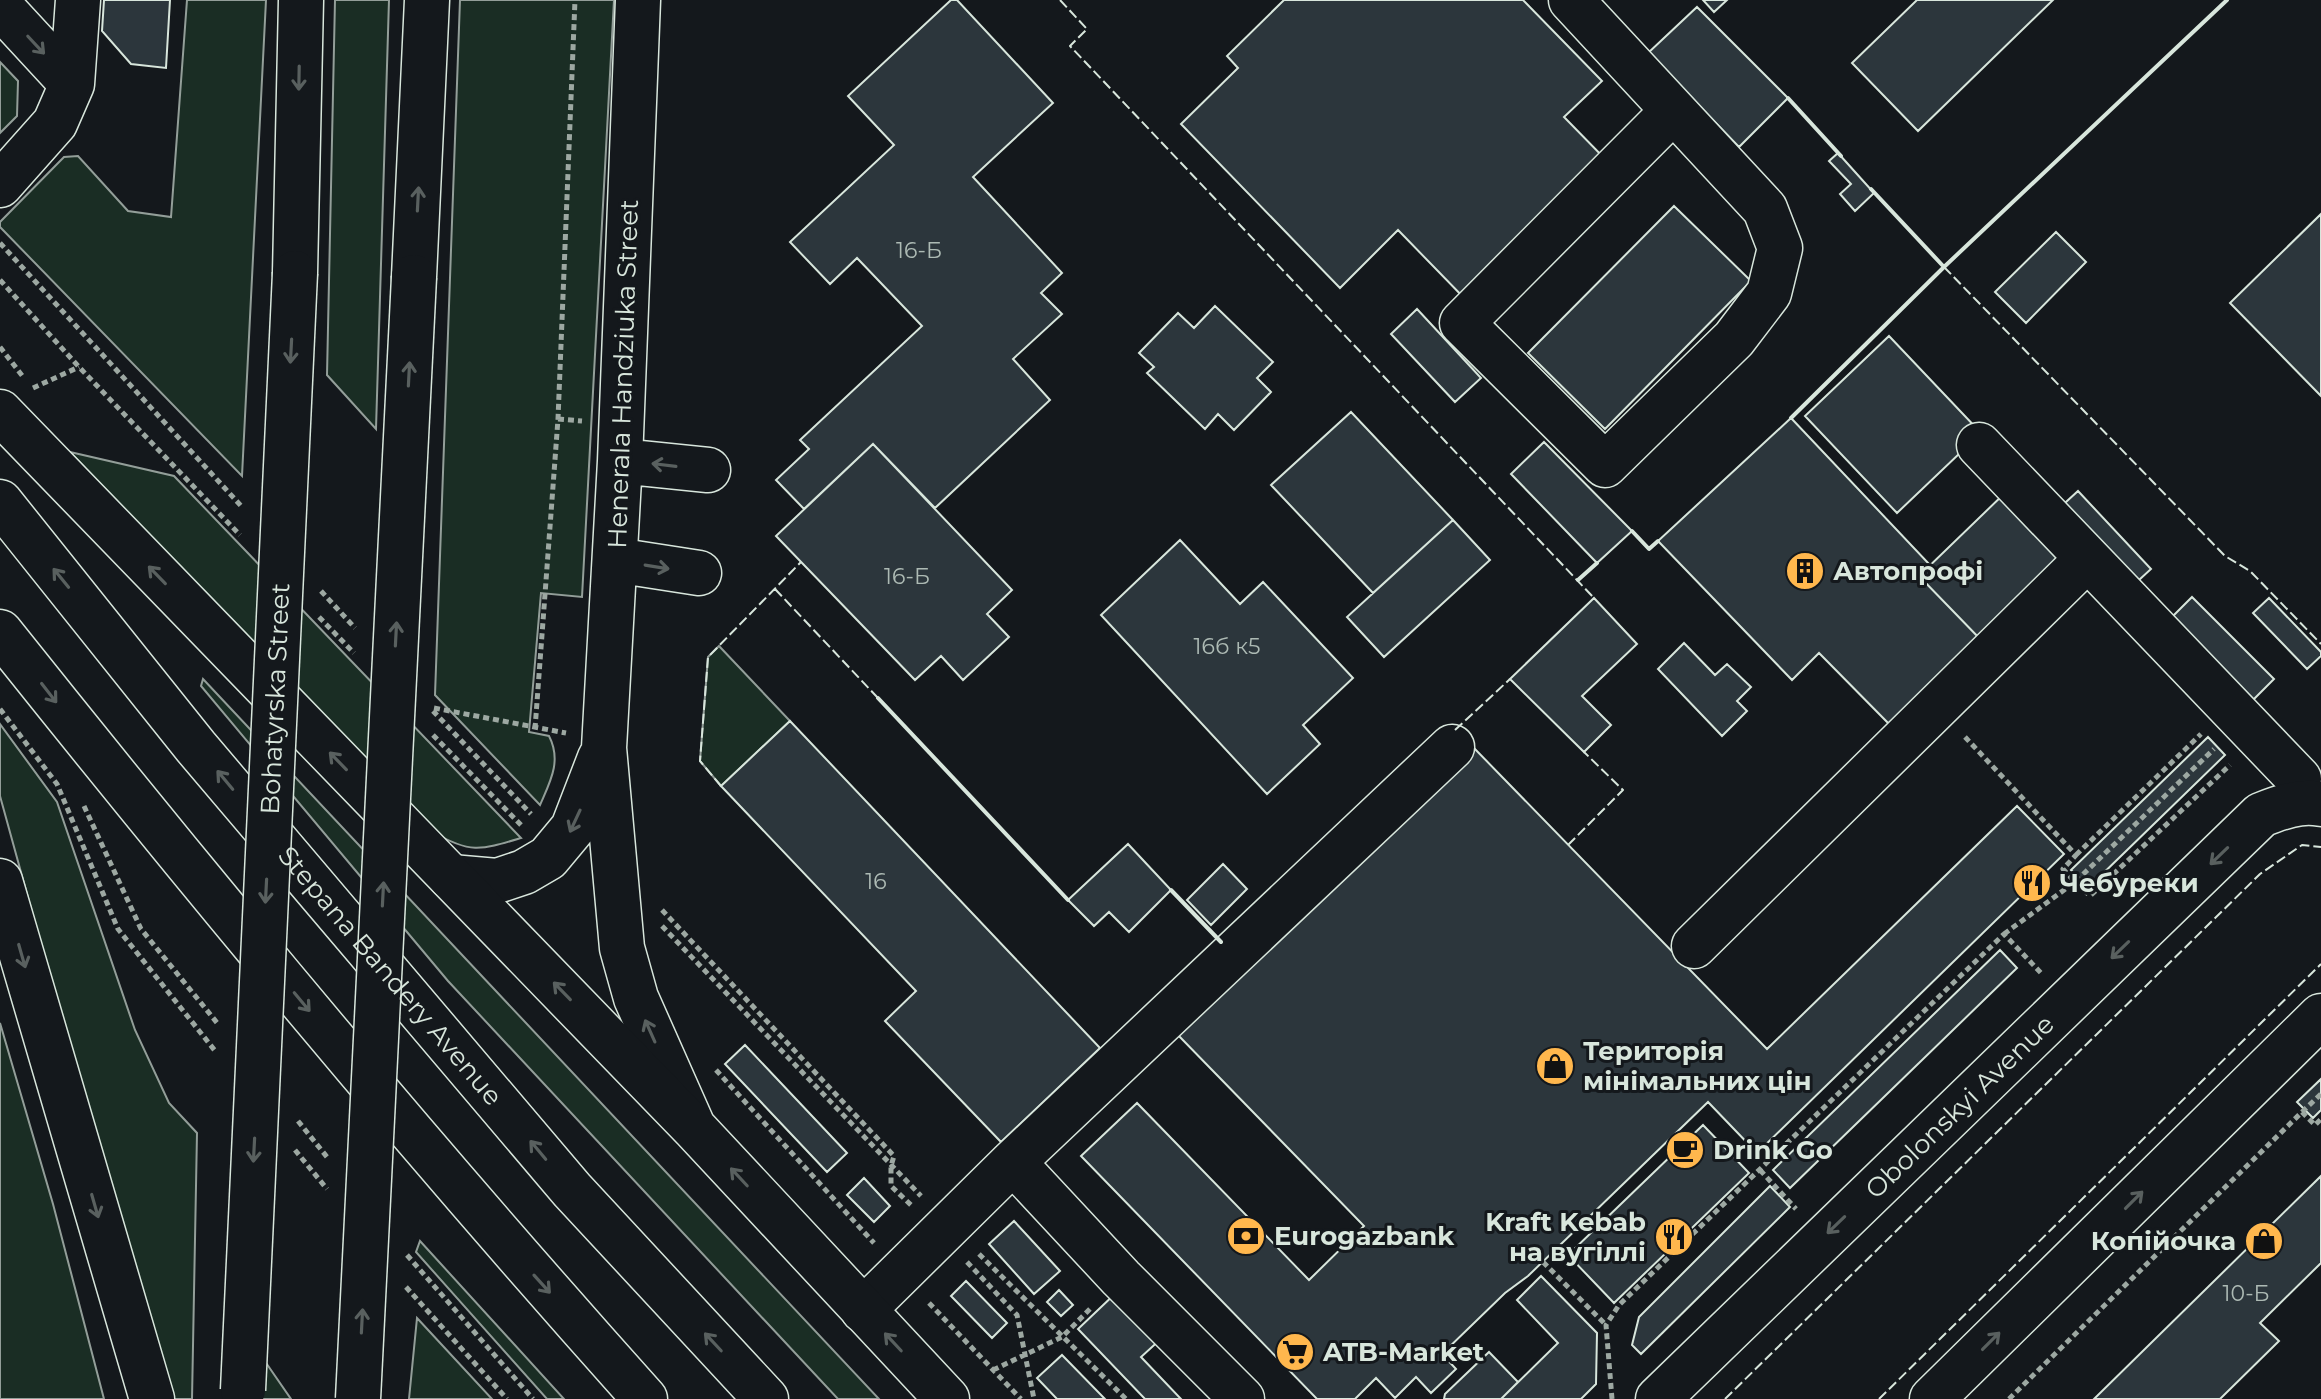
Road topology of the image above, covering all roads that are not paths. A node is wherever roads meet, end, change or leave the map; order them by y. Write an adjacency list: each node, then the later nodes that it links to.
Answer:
1 (78, 0): 7 (main road)
2 (301, 0): 29 (main road, Bohatyrska Street, one-way to 29, bridge)
3 (427, 0): 31 (main road, one-way to 3, bridge)
4 (638, 0): 12 (main road, Henerala Handziuka Street)
5 (1571, 0): 8 (main road)
6 (0, 6): 7 (main road, one-way to 7)
7 (72, 84): 9 (main road)
8 (1673, 111): 8 (main road)
9 (0, 185)
10 (0, 412): 22 (main road, one-way to 10)
11 (1979, 445): 15 (main road)
12 (620, 461): 13 (main road, one-way to 12); 16 (main road, Henerala Handziuka Street)
13 (708, 470)
14 (0, 502): 33 (main road, Stepana Bandery Avenue, one-way to 14)
15 (2087, 559): 21 (main road); 24 (main road)
16 (615, 560): 17 (main road, one-way to 17); 19 (main road, Henerala Handziuka Street)
17 (699, 573)
18 (0, 632): 32 (main road, one-way to 32)
19 (586, 741): 22 (main road, Henerala Handziuka Street, one-way to 22); 26 (main road, Henerala Handziuka Street, one-way to 19)
20 (1452, 747): 27 (main road)
21 (2314, 781): 36 (main road, Obolonskyi Avenue, one-way to 36)
22 (451, 877): 26 (main road, one-way to 22)
23 (0, 881): 30 (main road, one-way to 30)
24 (1694, 946)
25 (2321, 1016): 37 (main road, one-way to 25)
26 (694, 1128): 28 (main road, one-way to 26)
27 (1013, 1162): 28 (main road); 35 (main road)
28 (863, 1310): 34 (main road, one-way to 28)
29 (243, 1394)
30 (152, 1399)
31 (358, 1399)
32 (645, 1399)
33 (766, 1399)
34 (947, 1399)
35 (1242, 1399)
36 (1658, 1399)
37 (1932, 1399)

